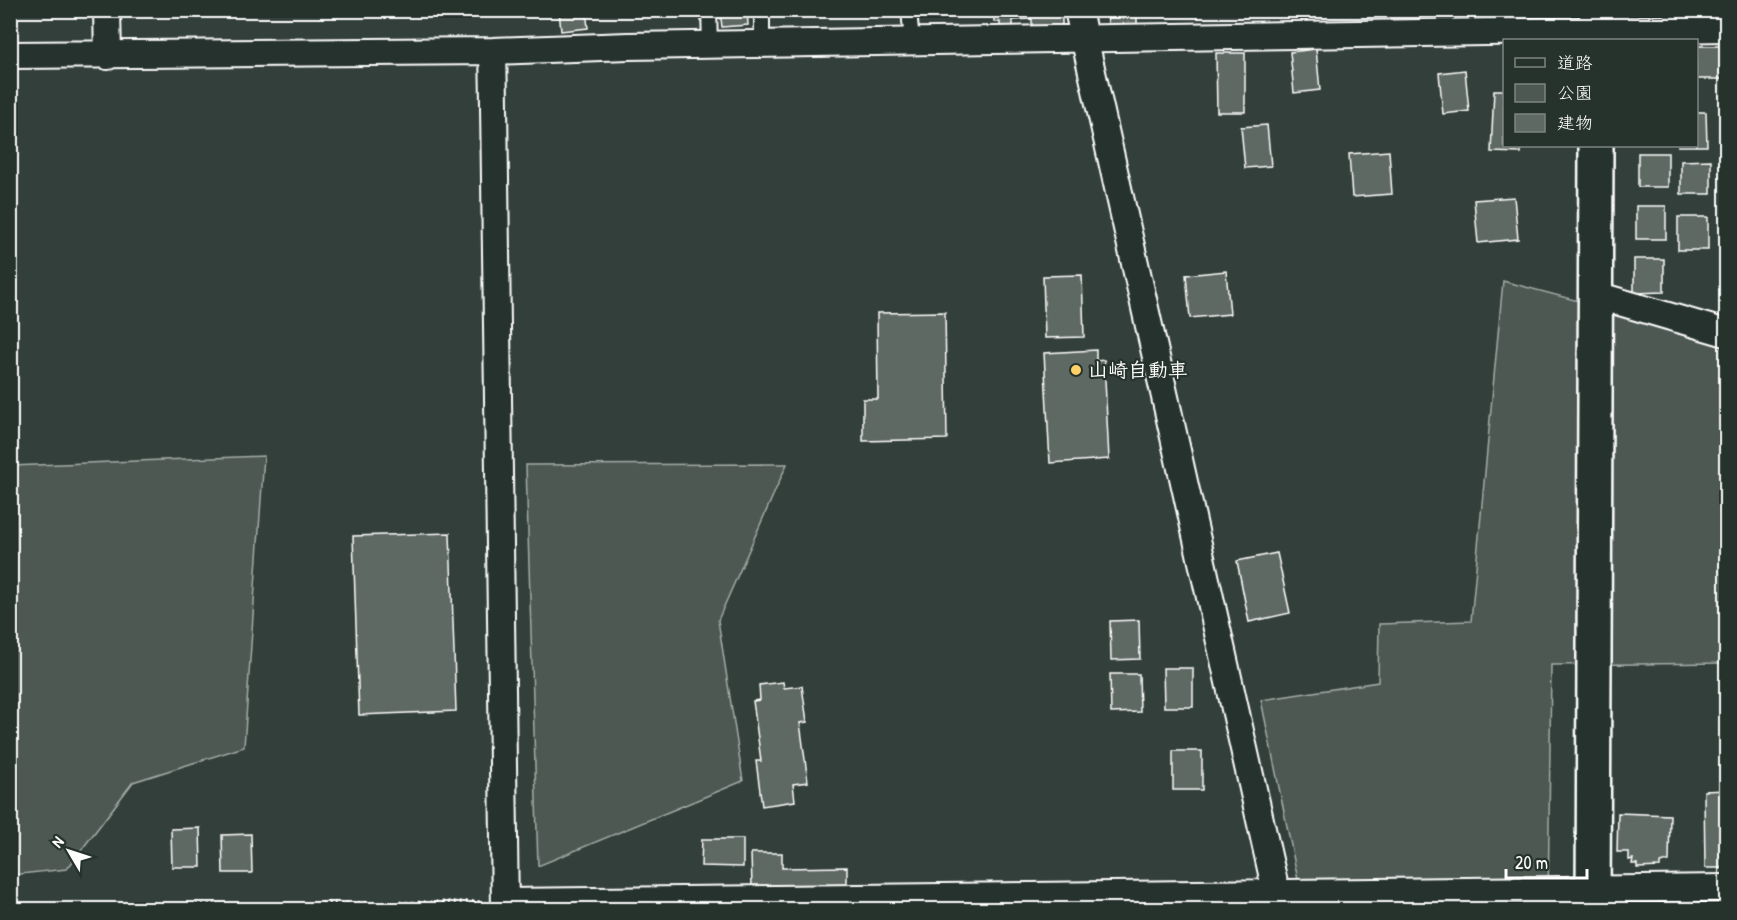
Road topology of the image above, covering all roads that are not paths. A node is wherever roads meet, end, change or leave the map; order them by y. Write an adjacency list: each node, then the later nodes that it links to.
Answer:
1 (107, 10): 14 (street)
2 (709, 10): 10 (lane)
3 (762, 10): 11 (lane)
4 (909, 10): 9 (lane)
5 (1078, 10): 8 (street)
6 (1596, 27): 7 (street); 8 (street)
7 (1726, 28)
8 (1084, 39): 9 (street); 20 (street)
9 (912, 42): 11 (street)
10 (710, 45): 11 (street); 12 (street)
11 (762, 45)
12 (493, 51): 14 (street); 21 (street)
13 (10, 55): 14 (street)
14 (108, 56)
15 (1596, 147): 16 (street)
16 (1596, 295): 17 (street); 19 (street)
17 (1726, 333)
18 (1726, 888): 19 (street)
19 (1593, 900): 20 (street)
20 (1277, 901): 21 (street)
21 (505, 906)

